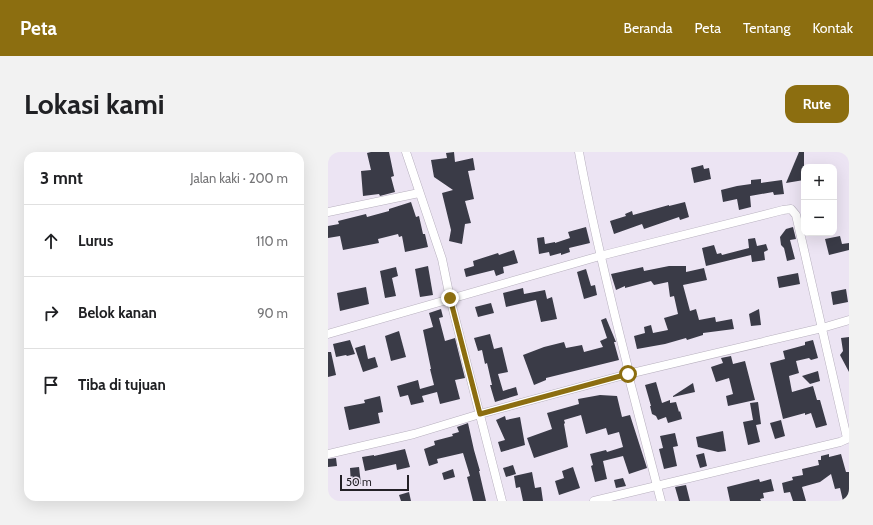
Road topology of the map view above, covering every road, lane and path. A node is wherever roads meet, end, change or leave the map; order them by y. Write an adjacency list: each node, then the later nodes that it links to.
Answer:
1 (406, 152): 3 (street)
2 (578, 152): 5 (street)
3 (419, 193): 4 (street); 6 (street)
4 (328, 212)
5 (600, 256): 6 (street); 8 (street); 10 (street)
6 (450, 298): 9 (street); 11 (street)
7 (849, 320): 8 (street)
8 (822, 328): 10 (street); 12 (street)
9 (328, 334)
10 (628, 374): 11 (street); 14 (street)
11 (480, 414): 13 (street); 15 (street)
12 (848, 438): 14 (street)
13 (328, 454)
14 (657, 485): 16 (street); 17 (street)
15 (502, 501)
16 (594, 501)
17 (661, 501)

